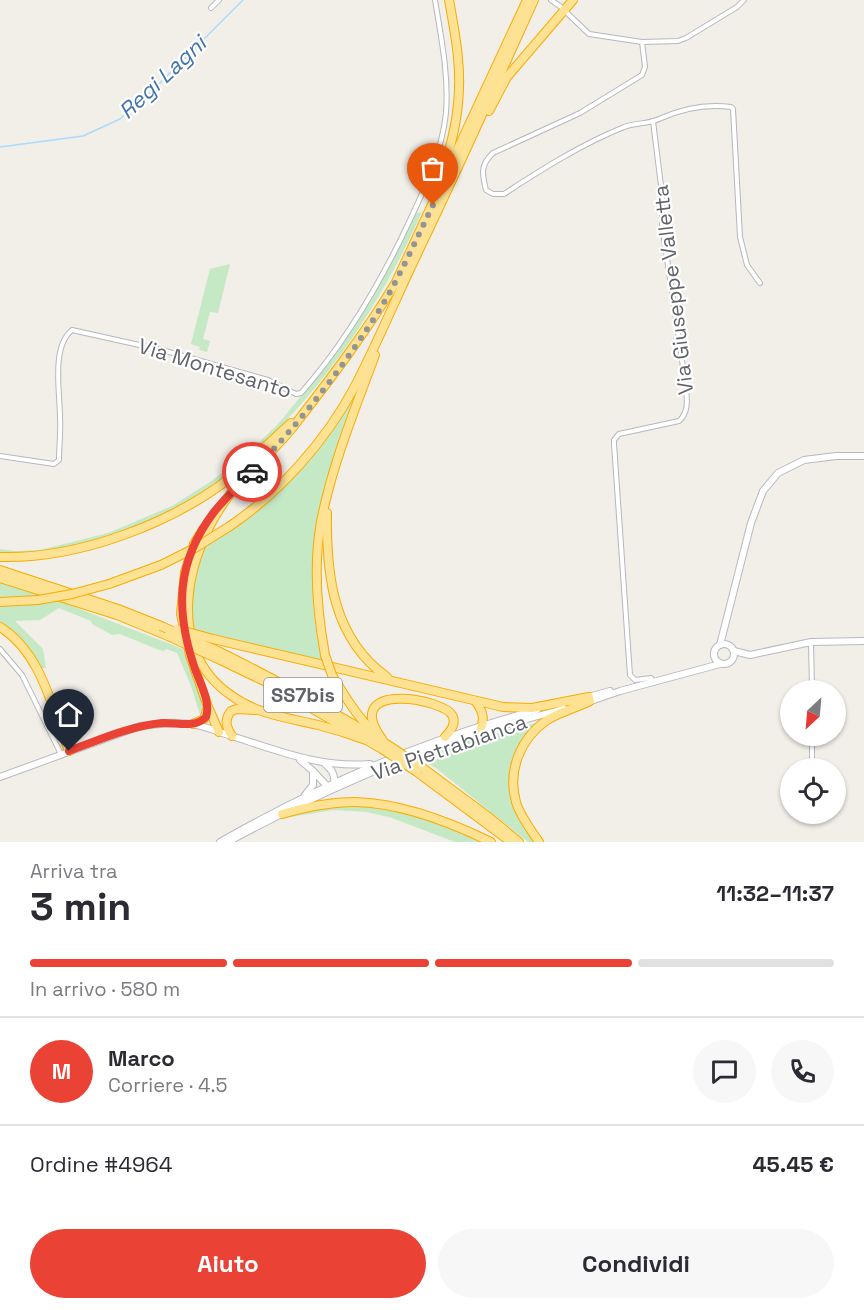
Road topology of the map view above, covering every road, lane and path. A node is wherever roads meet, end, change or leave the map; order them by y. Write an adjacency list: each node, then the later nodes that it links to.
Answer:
1 (219, 0): 10 (street)
2 (435, 0): 19 (street, Via Montesanto)
3 (448, 0): 15 (highway)
4 (527, 0): 15 (highway)
5 (534, 0): 14 (highway)
6 (551, 0): 9 (street)
7 (573, 0): 14 (highway)
8 (744, 0): 12 (street)
9 (561, 7)
10 (211, 8)
11 (566, 12): 12 (street)
12 (642, 42): 13 (street)
13 (653, 121): 16 (street); 43 (street, Via Giuseppe Valletta)
14 (474, 135): 17 (highway)
15 (433, 205): 18 (highway)
16 (760, 284)
17 (382, 330): 22 (highway); 26 (highway, bridge)
18 (308, 408): 21 (highway); 23 (highway)
19 (0, 456)
20 (864, 456): 29 (main road)
21 (231, 494): 46 (highway); 47 (highway)
22 (327, 498): 41 (highway); 54 (highway, bridge)
23 (0, 557)
24 (0, 570): 27 (highway, SS7bis)
25 (0, 578): 37 (highway, SS7bis, bridge)
26 (0, 602)
27 (161, 626): 37 (highway, SS7bis, bridge); 41 (highway, bridge)
28 (0, 627): 55 (highway)
29 (724, 634): 32 (main road); 33 (main road)
30 (864, 641): 31 (main road, Via Pietrabianca)
31 (811, 642): 36 (main road, Via Pietrabianca); 42 (street)
32 (720, 645): 33 (main road, Via Pietrabianca); 35 (main road)
33 (732, 648): 36 (main road, Via Pietrabianca); 38 (main road)
34 (0, 649): 55 (street)
35 (714, 653): 39 (main road); 40 (main road)
36 (765, 653): 38 (main road, Via Pietrabianca)
37 (217, 655): 53 (highway, SS7bis); 54 (highway, SS7bis)
38 (732, 661): 39 (main road, Via Pietrabianca)
39 (720, 664): 40 (main road, Via Pietrabianca)
40 (704, 669): 43 (main road, Via Pietrabianca)
41 (391, 680): 45 (highway)
42 (812, 680)
43 (654, 683): 44 (main road, Via Pietrabianca)
44 (589, 699): 45 (highway); 49 (main road, Via Pietrabianca); 72 (highway)
45 (476, 702): 49 (highway)
46 (208, 707): 48 (highway); 50 (highway)
47 (260, 711): 51 (highway); 53 (highway)
48 (193, 724): 50 (main road); 55 (main road)
49 (481, 729): 52 (main road, Via Pietrabianca); 63 (main road, Via Pietrabianca)
50 (219, 732): 51 (main road)
51 (232, 736): 56 (main road)
52 (445, 737): 54 (highway); 58 (main road, Via Pietrabianca)
53 (366, 740): 54 (highway, SS7bis)
54 (383, 746): 60 (highway, SS7bis, bridge)
55 (65, 752): 61 (main road)
56 (294, 756): 57 (main road); 59 (main road)
57 (324, 764): 58 (main road); 62 (main road)
58 (377, 764): 62 (main road, Via Pietrabianca)
59 (313, 771): 63 (main road); 64 (main road)
60 (421, 771): 70 (highway, SS7bis); 71 (highway, SS7bis)
61 (0, 777)
62 (334, 782): 63 (main road)
63 (329, 788): 64 (main road, Via Pietrabianca); 65 (main road, Via Pietrabianca)
64 (304, 796): 67 (main road, Via Pietrabianca)
65 (282, 814): 66 (main road, Via Pietrabianca); 69 (highway)
66 (242, 838): 68 (main road, Via Pietrabianca)
67 (220, 842)
68 (228, 842)
69 (491, 842)
70 (511, 842)
71 (519, 842)
72 (539, 842)

